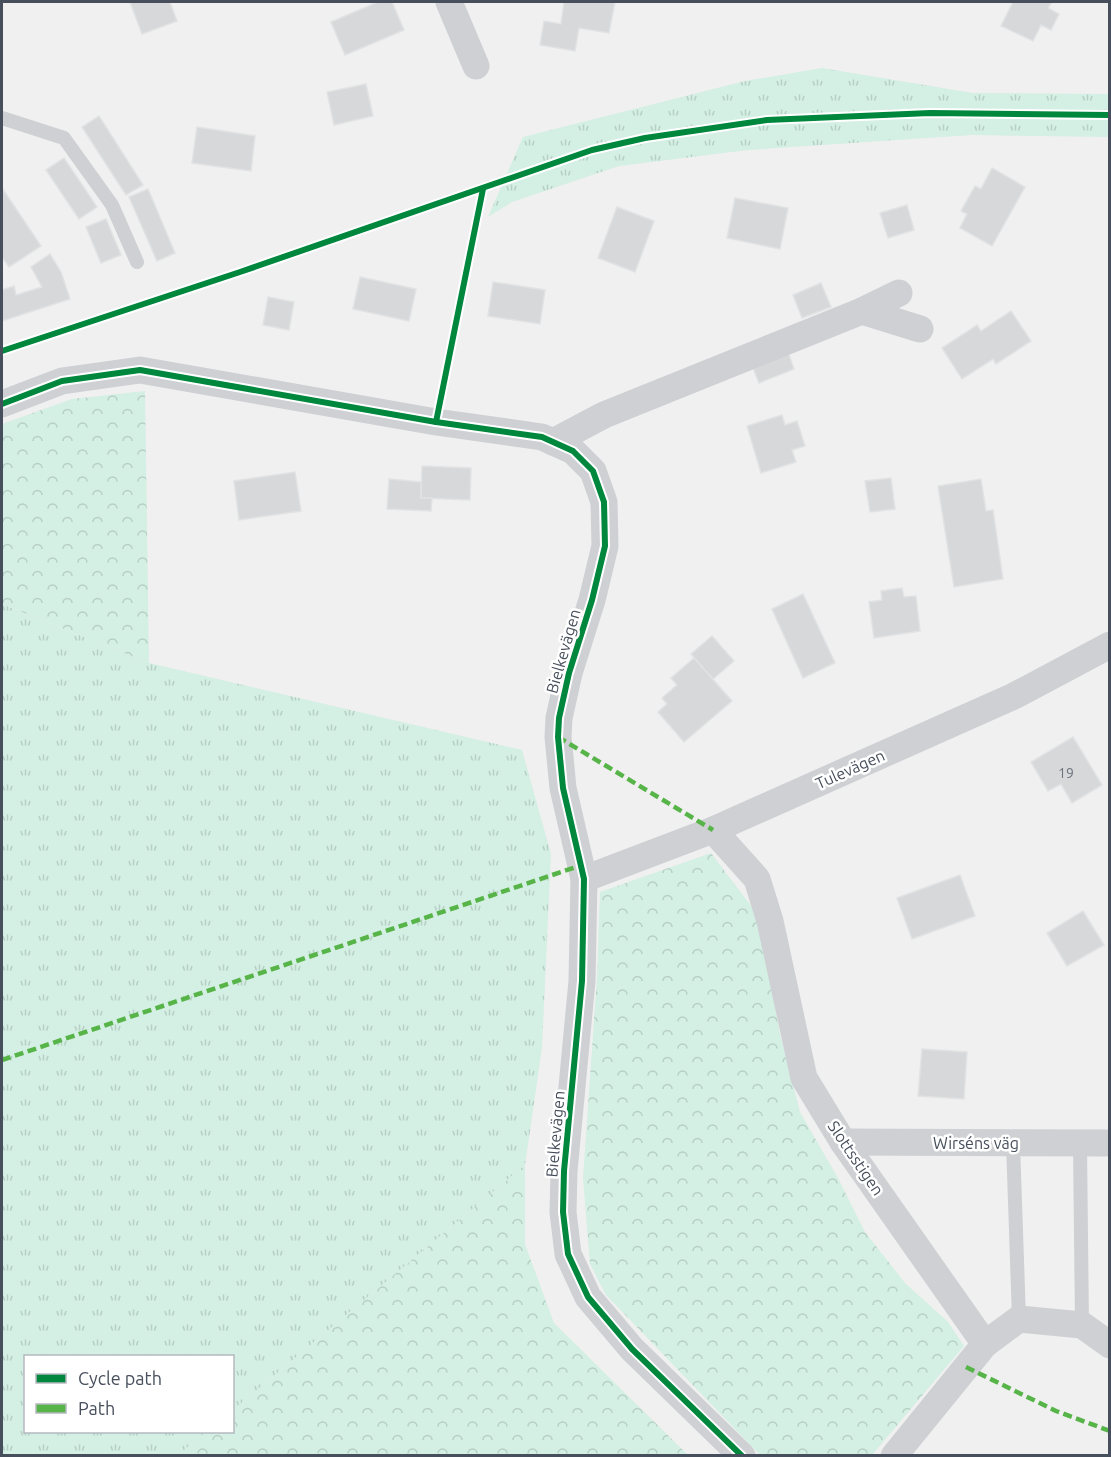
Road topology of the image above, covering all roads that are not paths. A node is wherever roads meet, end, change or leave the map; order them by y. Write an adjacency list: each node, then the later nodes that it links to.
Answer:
1 (448, 2): 2 (street)
2 (476, 66)
3 (2, 118): 4 (lane)
4 (137, 262)
5 (899, 293): 6 (street)
6 (862, 311): 7 (street); 9 (street)
7 (920, 329)
8 (2, 404): 9 (street, Bielkevägen)
9 (553, 442): 12 (street, Bielkevägen)
10 (1110, 645): 11 (street, Tulevägen)
11 (713, 830): 12 (street, Tulevägen); 13 (street, Slottsstigen)
12 (584, 879): 21 (street, Bielkevägen)
13 (843, 1142): 14 (street, Wirséns väg); 19 (street, Slottsstigen)
14 (1013, 1143): 15 (street, Wirséns väg); 17 (lane)
15 (1080, 1143): 16 (street, Wirséns väg); 18 (lane)
16 (1110, 1143)
17 (1019, 1319): 18 (street); 19 (street)
18 (1082, 1324): 20 (street)
19 (985, 1344): 22 (street)
20 (1110, 1345)
21 (742, 1455)
22 (894, 1455)

